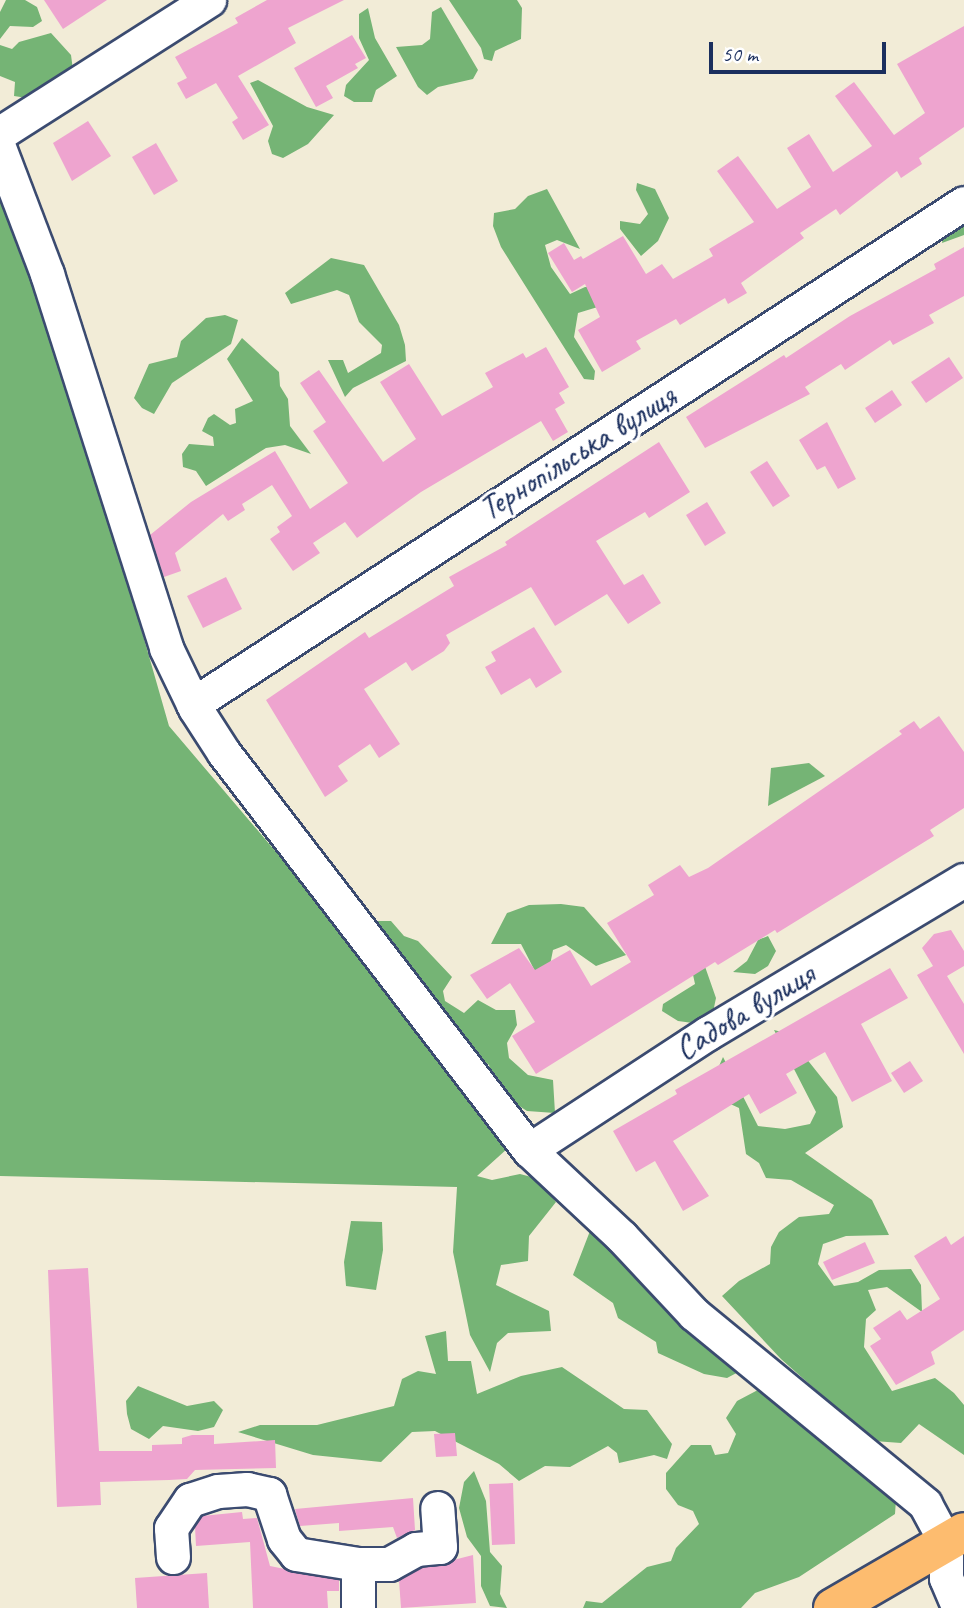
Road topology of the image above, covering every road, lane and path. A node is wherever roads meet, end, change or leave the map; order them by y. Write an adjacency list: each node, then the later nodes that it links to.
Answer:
1 (209, 0): 2 (street)
2 (0, 133)
3 (0, 150): 5 (street)
4 (964, 203): 5 (street, Тернопільська вулиця)
5 (193, 704): 7 (street)
6 (964, 880): 7 (street, Садова вулиця)
7 (529, 1150): 9 (street)
8 (437, 1508): 11 (street)
9 (955, 1537): 13 (highway); 14 (street)
10 (173, 1557): 11 (street)
11 (358, 1564): 12 (street)
12 (358, 1608)
13 (833, 1608)
14 (959, 1608)

